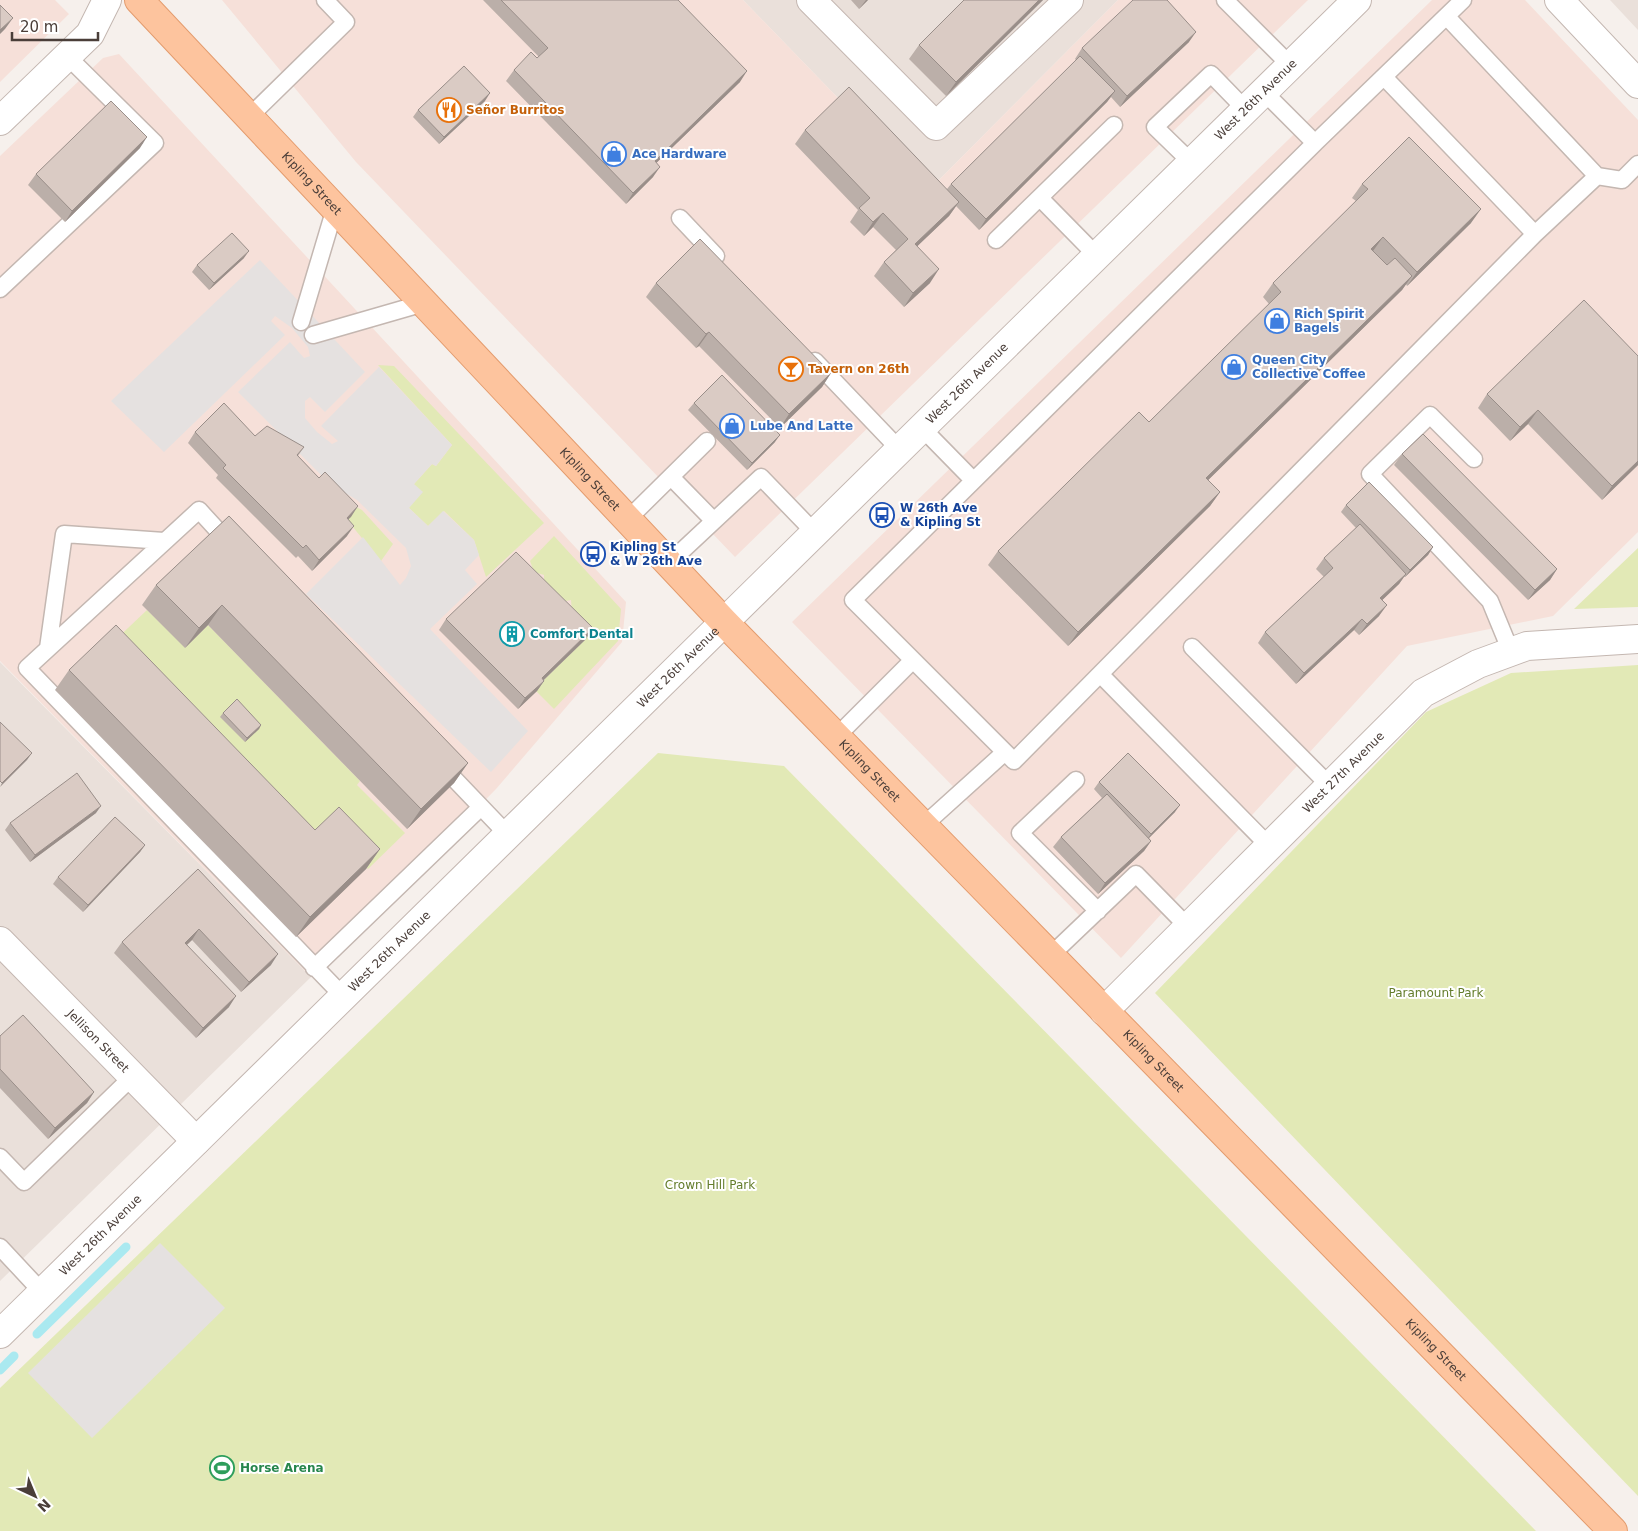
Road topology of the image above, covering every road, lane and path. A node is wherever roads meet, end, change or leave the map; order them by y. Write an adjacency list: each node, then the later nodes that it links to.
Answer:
1 (107, 0): 11 (street)
2 (139, 0): 16 (main road, Kipling Street)
3 (325, 0): 16 (lane)
4 (810, 0): 5 (street)
5 (1069, 0)
6 (1225, 0): 12 (lane)
7 (1358, 0): 12 (street, West 26th Avenue)
8 (1463, 0): 10 (lane)
9 (1560, 0): 14 (street)
10 (1447, 17): 13 (lane); 22 (lane)
11 (67, 56): 17 (street); 30 (lane)
12 (1291, 66): 15 (street, West 26th Avenue)
13 (1384, 77): 19 (lane); 26 (lane)
14 (1638, 84)
15 (1255, 101): 19 (lane); 20 (street, West 26th Avenue); 20 (lane)
16 (249, 117): 24 (main road, Kipling Street)
17 (0, 121)
18 (1114, 126): 23 (lane)
19 (1315, 144): 40 (lane)
20 (1192, 163): 28 (street, West 26th Avenue)
21 (1638, 164): 22 (lane)
22 (1597, 176): 26 (lane)
23 (1040, 198): 27 (lane); 28 (lane)
24 (335, 208): 31 (main road, Kipling Street); 32 (lane)
25 (680, 218): 29 (lane)
26 (1535, 234): 53 (lane)
27 (996, 240)
28 (1097, 256): 35 (street, West 26th Avenue)
29 (728, 269)
30 (0, 289)
31 (424, 303): 33 (lane); 41 (main road, Kipling Street)
32 (301, 322)
33 (313, 335)
34 (804, 348): 37 (lane)
35 (922, 428): 37 (street, West 26th Avenue); 40 (lane)
36 (707, 441): 39 (lane)
37 (900, 450): 43 (street, West 26th Avenue)
38 (1474, 459): 51 (lane)
39 (671, 477): 41 (lane); 42 (lane)
40 (973, 480): 52 (lane)
41 (628, 519): 46 (main road, Kipling Street)
42 (714, 521): 43 (lane); 46 (lane)
43 (815, 533): 47 (street, West 26th Avenue)
44 (164, 542): 45 (lane); 49 (lane); 49 (lane)
45 (240, 553)
46 (669, 563): 47 (main road, Kipling Street)
47 (724, 622): 54 (main road, Kipling Street); 61 (street, West 26th Avenue)
48 (1638, 638): 51 (street, West 27th Avenue)
49 (48, 648): 67 (lane)
50 (1192, 648): 58 (lane)
51 (1511, 652): 58 (street, West 27th Avenue)
52 (913, 660): 54 (lane); 55 (lane)
53 (1100, 674): 55 (lane); 62 (lane)
54 (836, 737): 60 (main road, Kipling Street)
55 (1005, 752): 60 (lane)
56 (431, 754): 59 (lane)
57 (1076, 780): 63 (lane)
58 (1330, 786): 62 (street, West 27th Avenue)
59 (481, 807): 61 (lane); 67 (lane)
60 (923, 826): 66 (main road, Kipling Street)
61 (507, 834): 68 (street, West 26th Avenue)
62 (1270, 847): 64 (street, West 27th Avenue)
63 (1098, 911): 64 (lane); 66 (lane)
64 (1189, 928): 69 (street, West 27th Avenue)
65 (0, 940): 70 (street, Jellison Street)
66 (1050, 956): 69 (main road, Kipling Street)
67 (314, 968): 68 (lane)
68 (343, 996): 71 (street, West 26th Avenue)
69 (1104, 1011): 76 (main road, Kipling Street)
70 (132, 1077): 71 (street, Jellison Street); 72 (lane)
71 (196, 1141): 74 (street, West 26th Avenue)
72 (0, 1157)
73 (1, 1251): 74 (lane)
74 (42, 1292): 75 (street, West 26th Avenue)
75 (0, 1334)
76 (1613, 1531)

